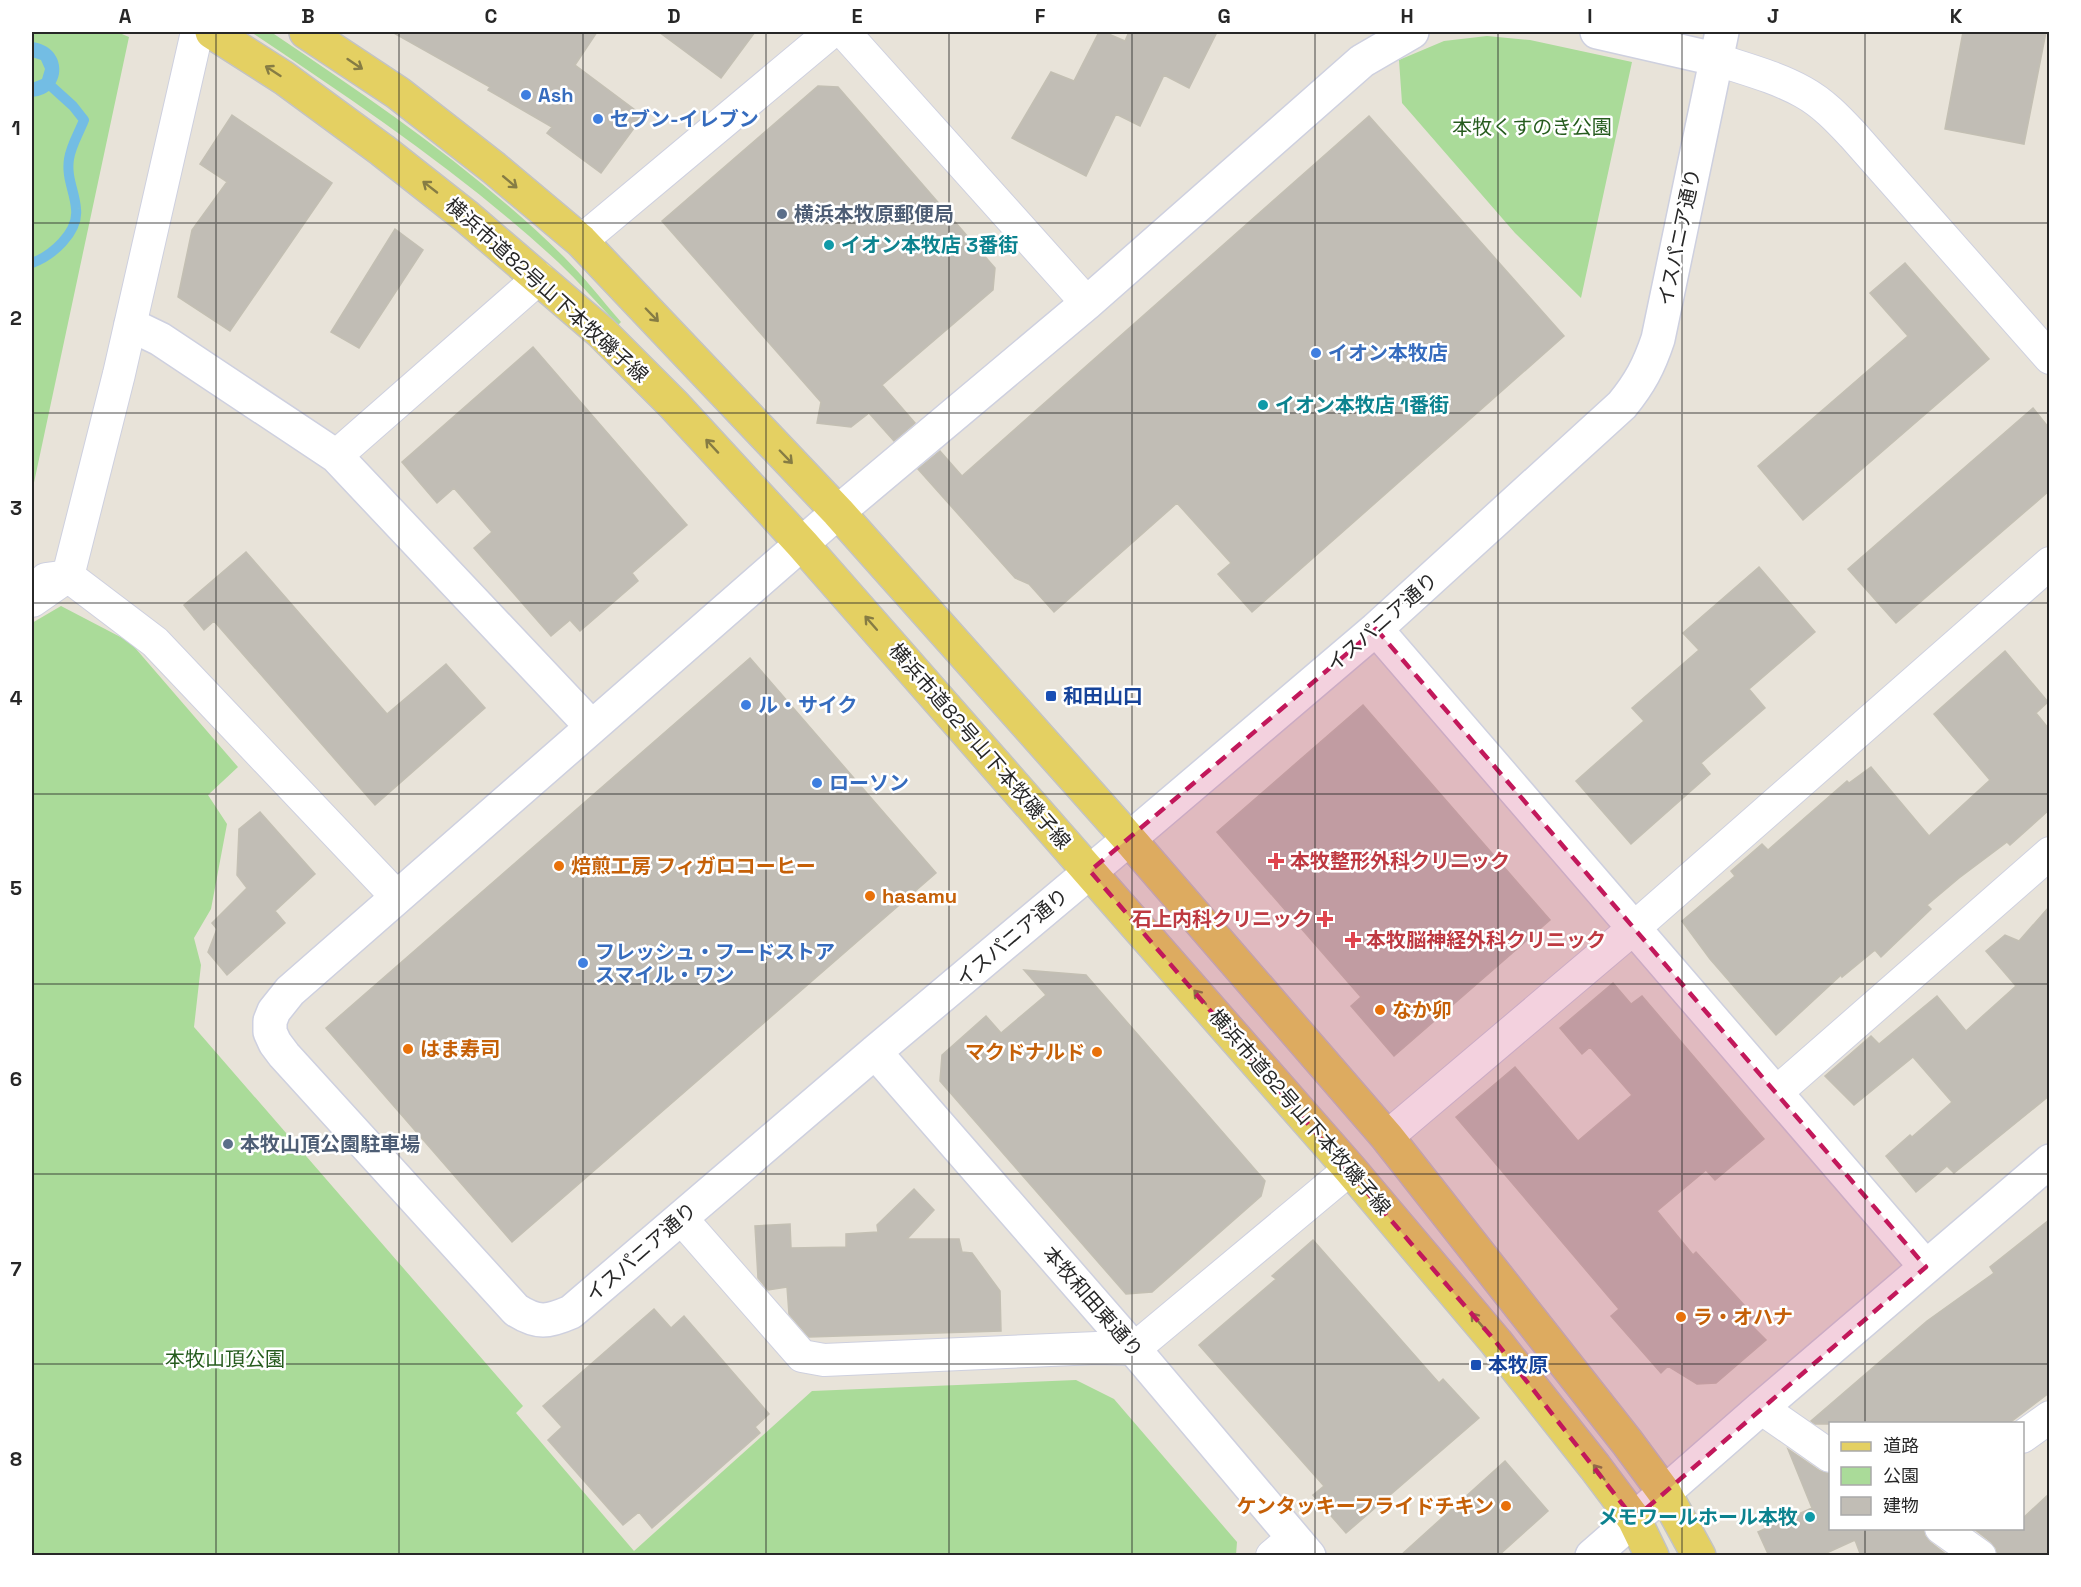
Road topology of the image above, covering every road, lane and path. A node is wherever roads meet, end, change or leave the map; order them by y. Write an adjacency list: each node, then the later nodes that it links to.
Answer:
1 (197, 32): 12 (street)
2 (212, 32): 10 (main road, 横浜市道82号山下本牧磯子線, one-way to 2)
3 (306, 32): 9 (main road, one-way to 9)
4 (831, 32): 9 (street)
5 (844, 32): 11 (street)
6 (1412, 32): 11 (street, イスパニア通り)
7 (1597, 32): 8 (street)
8 (1719, 45): 13 (street); 21 (street, イスパニア通り)
9 (581, 241): 15 (main road, one-way to 15)
10 (539, 278): 14 (street); 16 (main road, 横浜市道82号山下本牧磯子線, one-way to 10)
11 (1086, 303): 15 (street, イスパニア通り)
12 (130, 325): 14 (street); 18 (street)
13 (2049, 358)
14 (336, 456): 22 (street)
15 (838, 512): 16 (street, イスパニア通り); 23 (main road)
16 (802, 544): 22 (street, イスパニア通り); 25 (main road, 横浜市道82号山下本牧磯子線, one-way to 16)
17 (2049, 563): 27 (street)
18 (68, 576): 19 (street); 20 (street); 26 (street)
19 (32, 580)
20 (32, 601)
21 (1376, 628): 23 (street, イスパニア通り); 27 (street)
22 (592, 727): 26 (street, イスパニア通り)
23 (1129, 839): 25 (street, イスパニア通り); 30 (main road)
24 (2049, 853): 29 (street)
25 (1090, 871): 28 (street, イスパニア通り); 32 (main road, 横浜市道82号山下本牧磯子線, one-way to 25)
26 (396, 896): 33 (street, イスパニア通り)
27 (1634, 928): 29 (street); 30 (street)
28 (874, 1052): 33 (street, イスパニア通り); 35 (street, 本牧和田東通り)
29 (1777, 1092): 34 (street)
30 (1387, 1137): 40 (main road)
31 (2049, 1161): 34 (street)
32 (1350, 1169): 35 (street); 41 (main road, 横浜市道82号山下本牧磯子線, one-way to 32)
33 (681, 1218): 35 (street)
34 (1926, 1267): 36 (street)
35 (1134, 1349): 43 (street, 本牧和田東通り)
36 (1761, 1408): 39 (street); 40 (street)
37 (2049, 1417): 38 (street)
38 (2024, 1436)
39 (1829, 1455)
40 (1664, 1492): 41 (street); 46 (main road)
41 (1634, 1519): 44 (street); 45 (main road, 横浜市道82号山下本牧磯子線)
42 (1944, 1530): 47 (street)
43 (1291, 1550)
44 (1592, 1556)
45 (1652, 1556)
46 (1700, 1556)
47 (1980, 1556)

